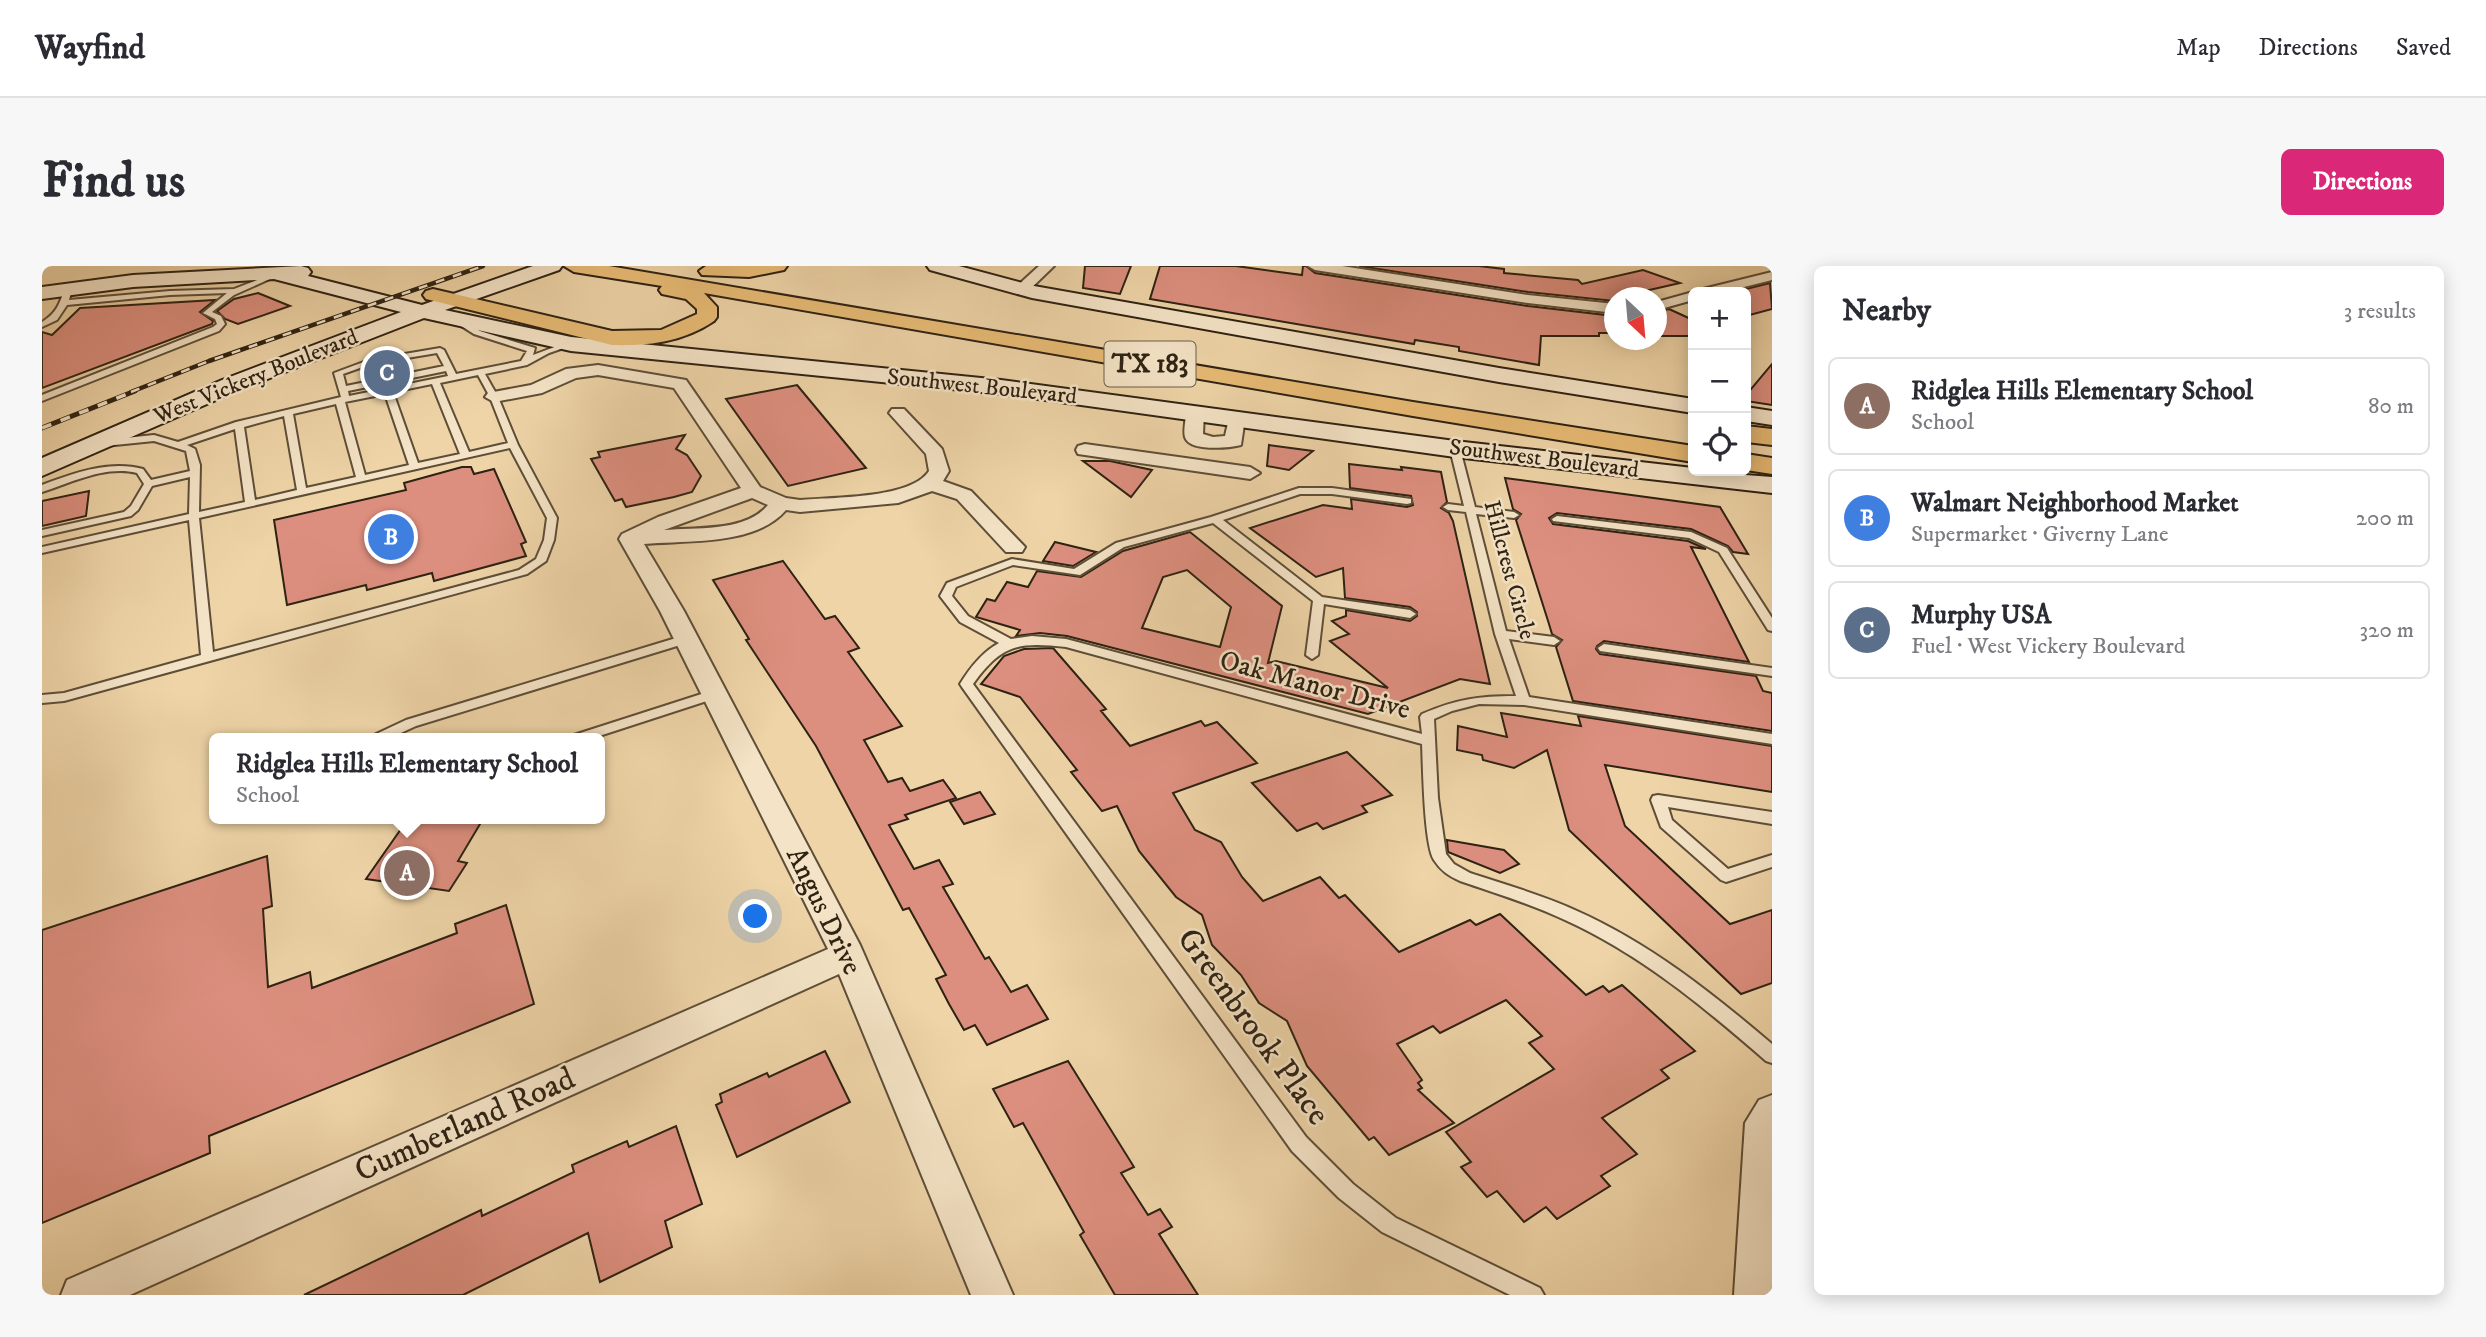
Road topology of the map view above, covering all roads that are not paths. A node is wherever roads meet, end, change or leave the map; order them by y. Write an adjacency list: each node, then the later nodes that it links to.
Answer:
1 (521, 266): 21 (main road, West Vickery Boulevard)
2 (552, 266): 21 (main road, West Vickery Boulevard)
3 (572, 266): 12 (highway)
4 (675, 266): 5 (highway)
5 (777, 266)
6 (937, 266): 15 (main road)
7 (1047, 266): 15 (street)
8 (1315, 266): 22 (street)
9 (1738, 266): 13 (street)
10 (633, 267): 42 (highway, Southwest Boulevard / TX 183)
11 (276, 274): 16 (lane); 18 (main road); 21 (main road); 21 (main road)
12 (604, 274): 23 (highway); 55 (highway, Southwest Boulevard / TX 183)
13 (1772, 277): 14 (street)
14 (1729, 287)
15 (1021, 290): 37 (main road)
16 (232, 291): 18 (lane); 35 (lane)
17 (42, 293): 18 (main road)
18 (66, 296): 24 (lane)
19 (1688, 297): 20 (street)
20 (1667, 303)
21 (433, 307): 23 (highway); 25 (main road, Southwest Boulevard); 27 (lane); 46 (main road, West Vickery Boulevard); 54 (main road, West Vickery Boulevard)
22 (1604, 308)
23 (552, 323): 25 (highway)
24 (42, 325)
25 (531, 337): 26 (main road, Southwest Boulevard)
26 (571, 344): 27 (lane); 40 (main road, Southwest Boulevard)
27 (524, 363): 29 (lane)
28 (449, 368): 30 (lane); 32 (lane); 32 (lane)
29 (480, 372): 30 (lane); 34 (lane)
30 (453, 378): 31 (lane)
31 (435, 382): 33 (lane); 56 (lane)
32 (343, 388): 36 (lane)
33 (388, 391): 36 (lane); 60 (lane)
34 (494, 397): 51 (lane); 70 (street)
35 (42, 398)
36 (343, 400): 38 (lane); 64 (lane)
37 (1688, 405)
38 (288, 411): 45 (lane); 69 (lane)
39 (898, 413): 66 (street)
40 (1195, 413): 43 (main road, Southwest Boulevard); 49 (street)
41 (1751, 415): 44 (main road)
42 (1597, 417)
43 (1236, 418): 49 (street); 52 (main road, Southwest Boulevard)
44 (1772, 418)
45 (239, 424): 50 (lane); 72 (lane)
46 (157, 427): 50 (lane); 61 (main road, West Vickery Boulevard)
47 (1751, 435): 48 (highway)
48 (1772, 437)
49 (1211, 443): 58 (street)
50 (181, 444): 62 (lane)
51 (513, 445): 56 (lane); 95 (lane)
52 (1455, 449): 67 (main road, Southwest Boulevard); 75 (lane, Hillcrest Circle)
53 (1085, 450): 58 (street)
54 (42, 451)
55 (1688, 453)
56 (464, 455): 60 (lane)
57 (1751, 463): 59 (highway)
58 (1202, 466): 63 (street)
59 (1772, 466)
60 (414, 467): 64 (lane)
61 (42, 468)
62 (195, 473): 65 (lane); 76 (lane)
63 (1251, 473)
64 (361, 478): 69 (lane)
65 (149, 484): 68 (lane); 78 (lane)
66 (931, 484): 73 (street); 84 (street)
67 (1772, 485)
68 (42, 489)
69 (302, 491): 72 (lane)
70 (753, 491): 73 (street); 83 (street)
71 (1407, 502): 79 (lane)
72 (250, 503): 76 (lane)
73 (781, 503): 83 (street)
74 (1448, 507): 75 (lane)
75 (1470, 510): 77 (lane); 89 (lane, Hillcrest Circle)
76 (194, 515): 82 (lane); 95 (lane)
77 (1514, 515)
78 (120, 516): 81 (lane); 82 (lane)
79 (1215, 519): 86 (lane); 92 (lane)
80 (1557, 519): 88 (lane)
81 (42, 533)
82 (119, 533): 85 (lane)
83 (630, 539): 90 (street, Angus Drive)
84 (1014, 547)
85 (42, 550)
86 (1319, 600): 87 (lane); 94 (lane)
87 (1410, 614)
88 (1772, 628)
89 (1501, 634): 91 (lane); 99 (lane, Hillcrest Circle)
90 (686, 639): 97 (street, Angus Drive); 100 (lane)
91 (1554, 641)
92 (1007, 642): 103 (lane, Oak Manor Drive); 111 (lane, Greenbrook Place)
93 (1604, 648): 96 (lane)
94 (1312, 655)
95 (207, 657): 98 (lane)
96 (1772, 672)
97 (714, 694): 101 (lane); 106 (street, Angus Drive)
98 (42, 699)
99 (1524, 701): 102 (lane); 103 (lane)
100 (390, 733)
101 (594, 733)
102 (1772, 739)
103 (1429, 741): 107 (lane, Oak Manor Drive)
104 (1772, 818): 105 (lane)
105 (1772, 861)
106 (848, 955): 109 (street, Cumberland Road); 110 (street, Angus Drive)
107 (1772, 1055)
108 (1772, 1113): 112 (street)
109 (82, 1295)
110 (992, 1295)
111 (1534, 1295)
112 (1755, 1295)

